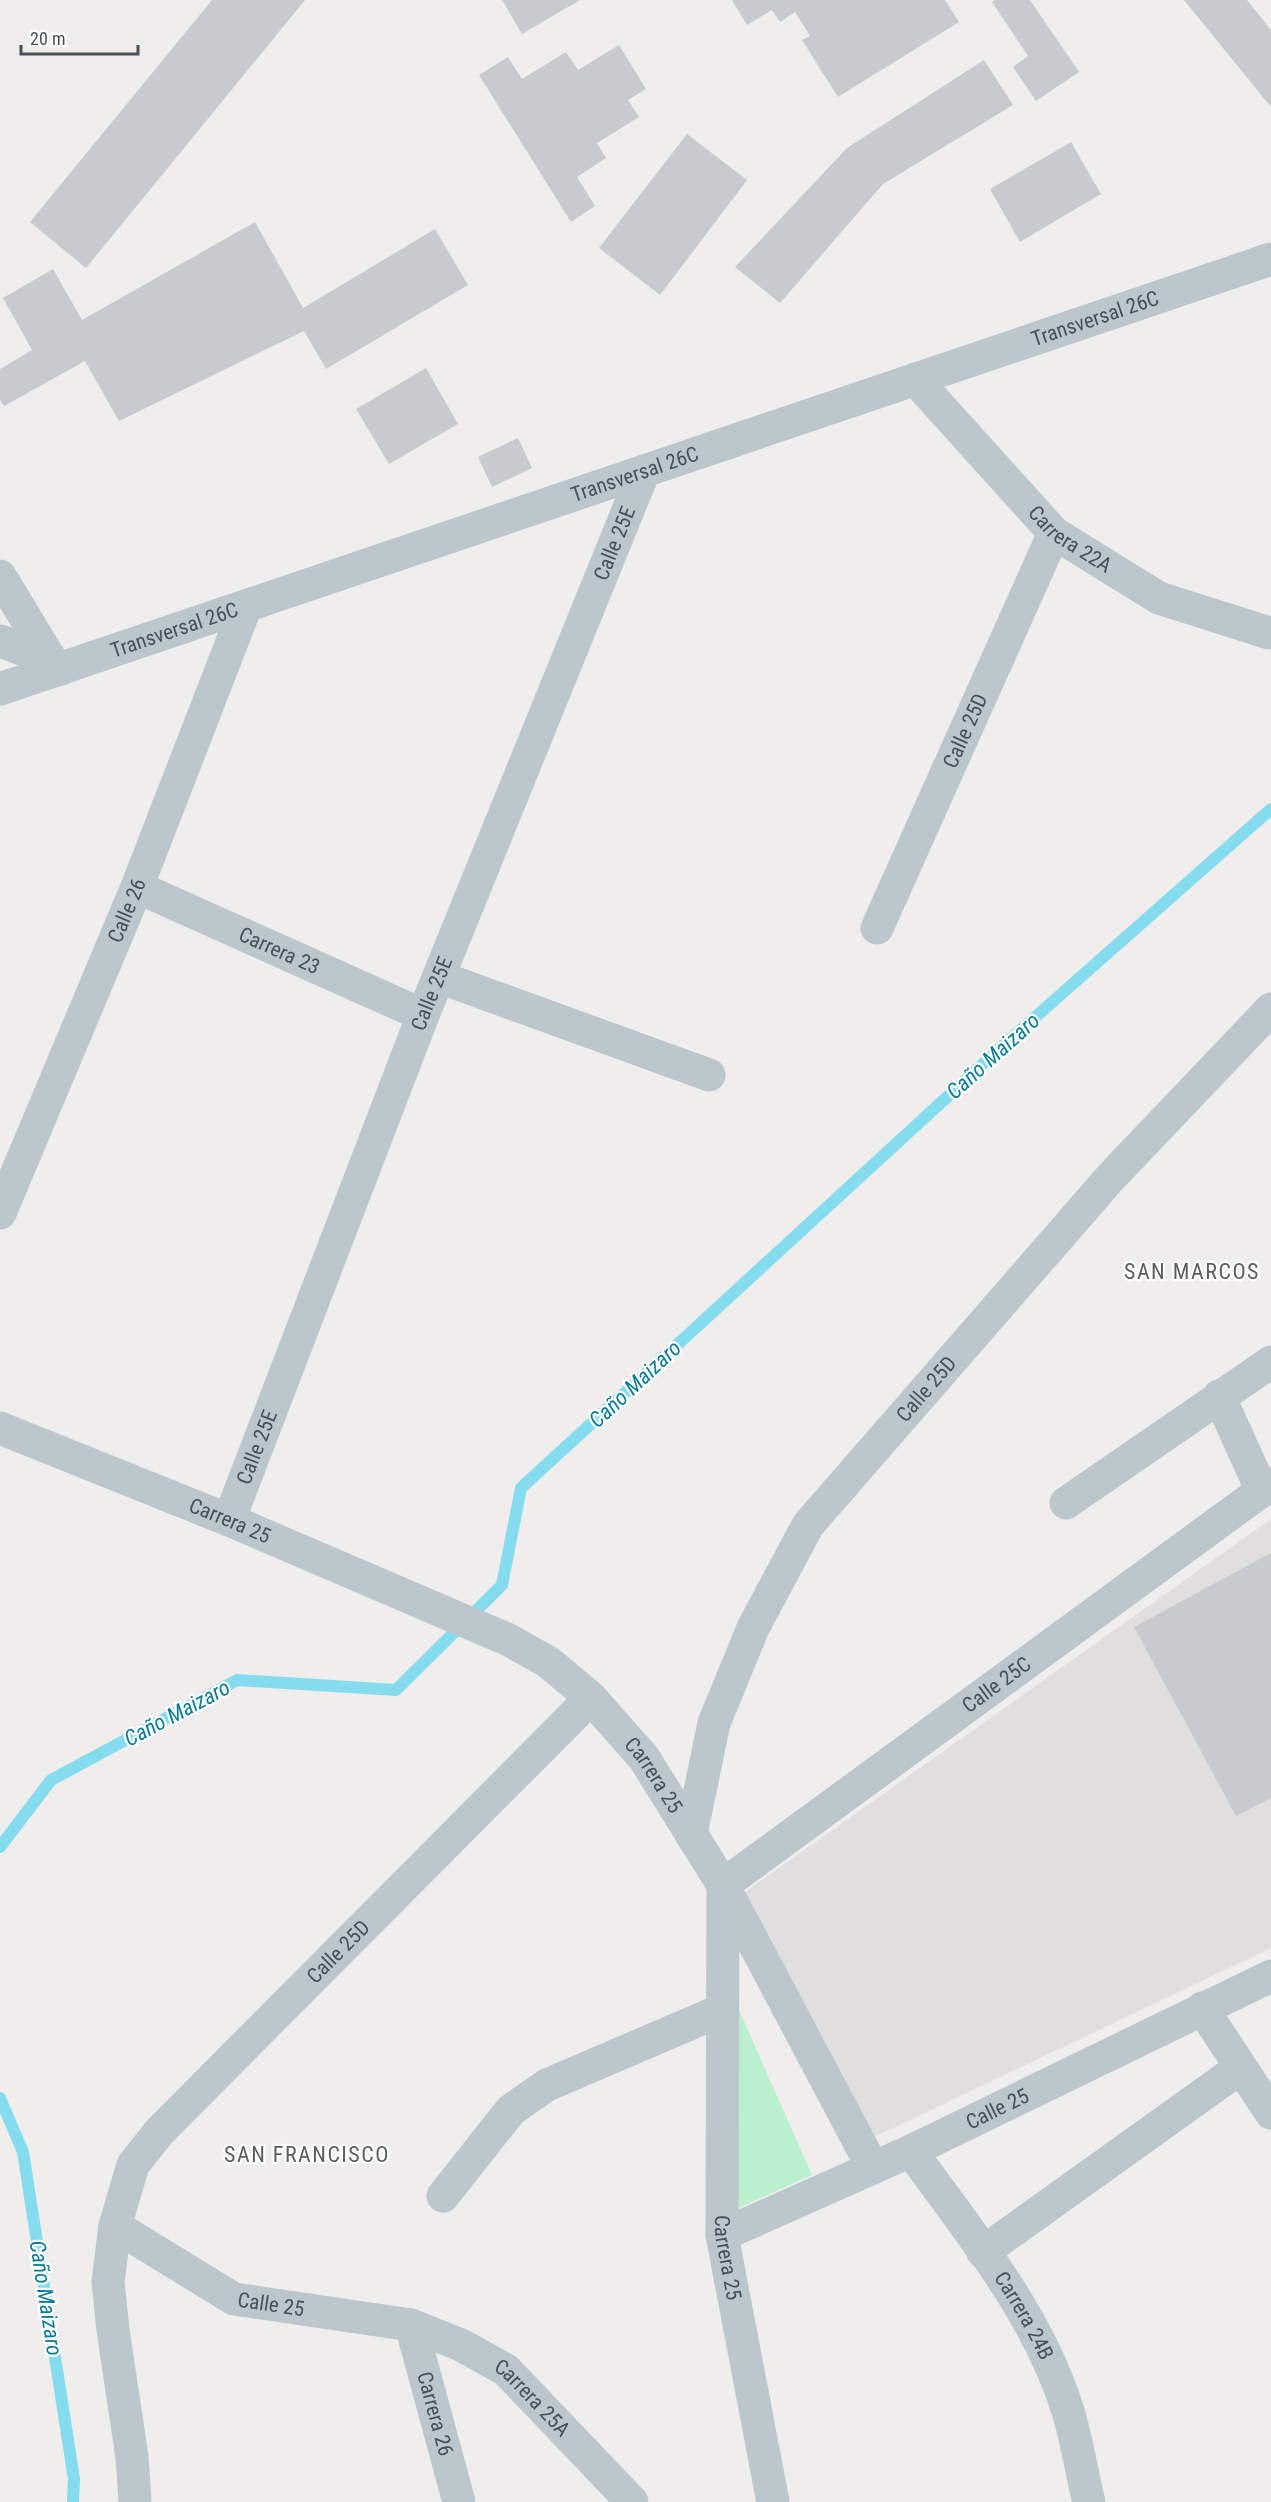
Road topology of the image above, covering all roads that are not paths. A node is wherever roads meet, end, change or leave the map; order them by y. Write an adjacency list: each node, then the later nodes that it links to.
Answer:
1 (1271, 259): 2 (street, Transversal 26C)
2 (915, 379): 3 (street, Transversal 26C); 4 (street, Carrera 22A)
3 (644, 471): 6 (street, Transversal 26C); 13 (street, Calle 25E)
4 (1054, 533): 7 (street, Carrera 22A); 12 (street, Calle 25D)
5 (0, 576): 9 (street)
6 (246, 606): 9 (street, Transversal 26C); 11 (street, Calle 26)
7 (1269, 633)
8 (0, 641): 9 (street)
9 (56, 664): 10 (street, Transversal 26C)
10 (0, 689)
11 (137, 887): 15 (street, Carrera 23); 17 (street, Calle 26)
12 (877, 928)
13 (439, 977): 15 (street, Calle 25E); 16 (street)
14 (1271, 1009): 25 (street, Calle 25D)
15 (423, 1015): 23 (street, Calle 25E)
16 (709, 1075)
17 (0, 1213)
18 (1271, 1362): 19 (street)
19 (1219, 1396): 21 (street); 22 (street)
20 (0, 1428): 23 (street, Carrera 25)
21 (1266, 1487): 26 (street, Calle 25C)
22 (1066, 1503)
23 (229, 1520): 24 (street, Carrera 25)
24 (591, 1698): 25 (street, Carrera 25); 35 (street, Calle 25D)
25 (691, 1834): 26 (street, Carrera 25)
26 (723, 1885): 29 (street, Carrera 25); 33 (street)
27 (1271, 1976): 28 (street, Calle 25)
28 (1202, 2008): 30 (street); 32 (street, Calle 25)
29 (722, 2010): 34 (street); 36 (street, Carrera 25)
30 (1240, 2068): 31 (street); 37 (street)
31 (1271, 2113)
32 (911, 2151): 33 (street, Calle 25); 37 (street, Carrera 24B)
33 (873, 2168): 36 (street, Calle 25)
34 (443, 2196)
35 (115, 2226): 38 (street, Calle 25); 39 (street)
36 (722, 2235): 42 (street, Carrera 25)
37 (983, 2252): 43 (street, Carrera 24B)
38 (411, 2325): 40 (street, Carrera 26); 41 (street, Carrera 25A)
39 (135, 2502)
40 (459, 2502)
41 (632, 2502)
42 (773, 2502)
43 (1089, 2502)

